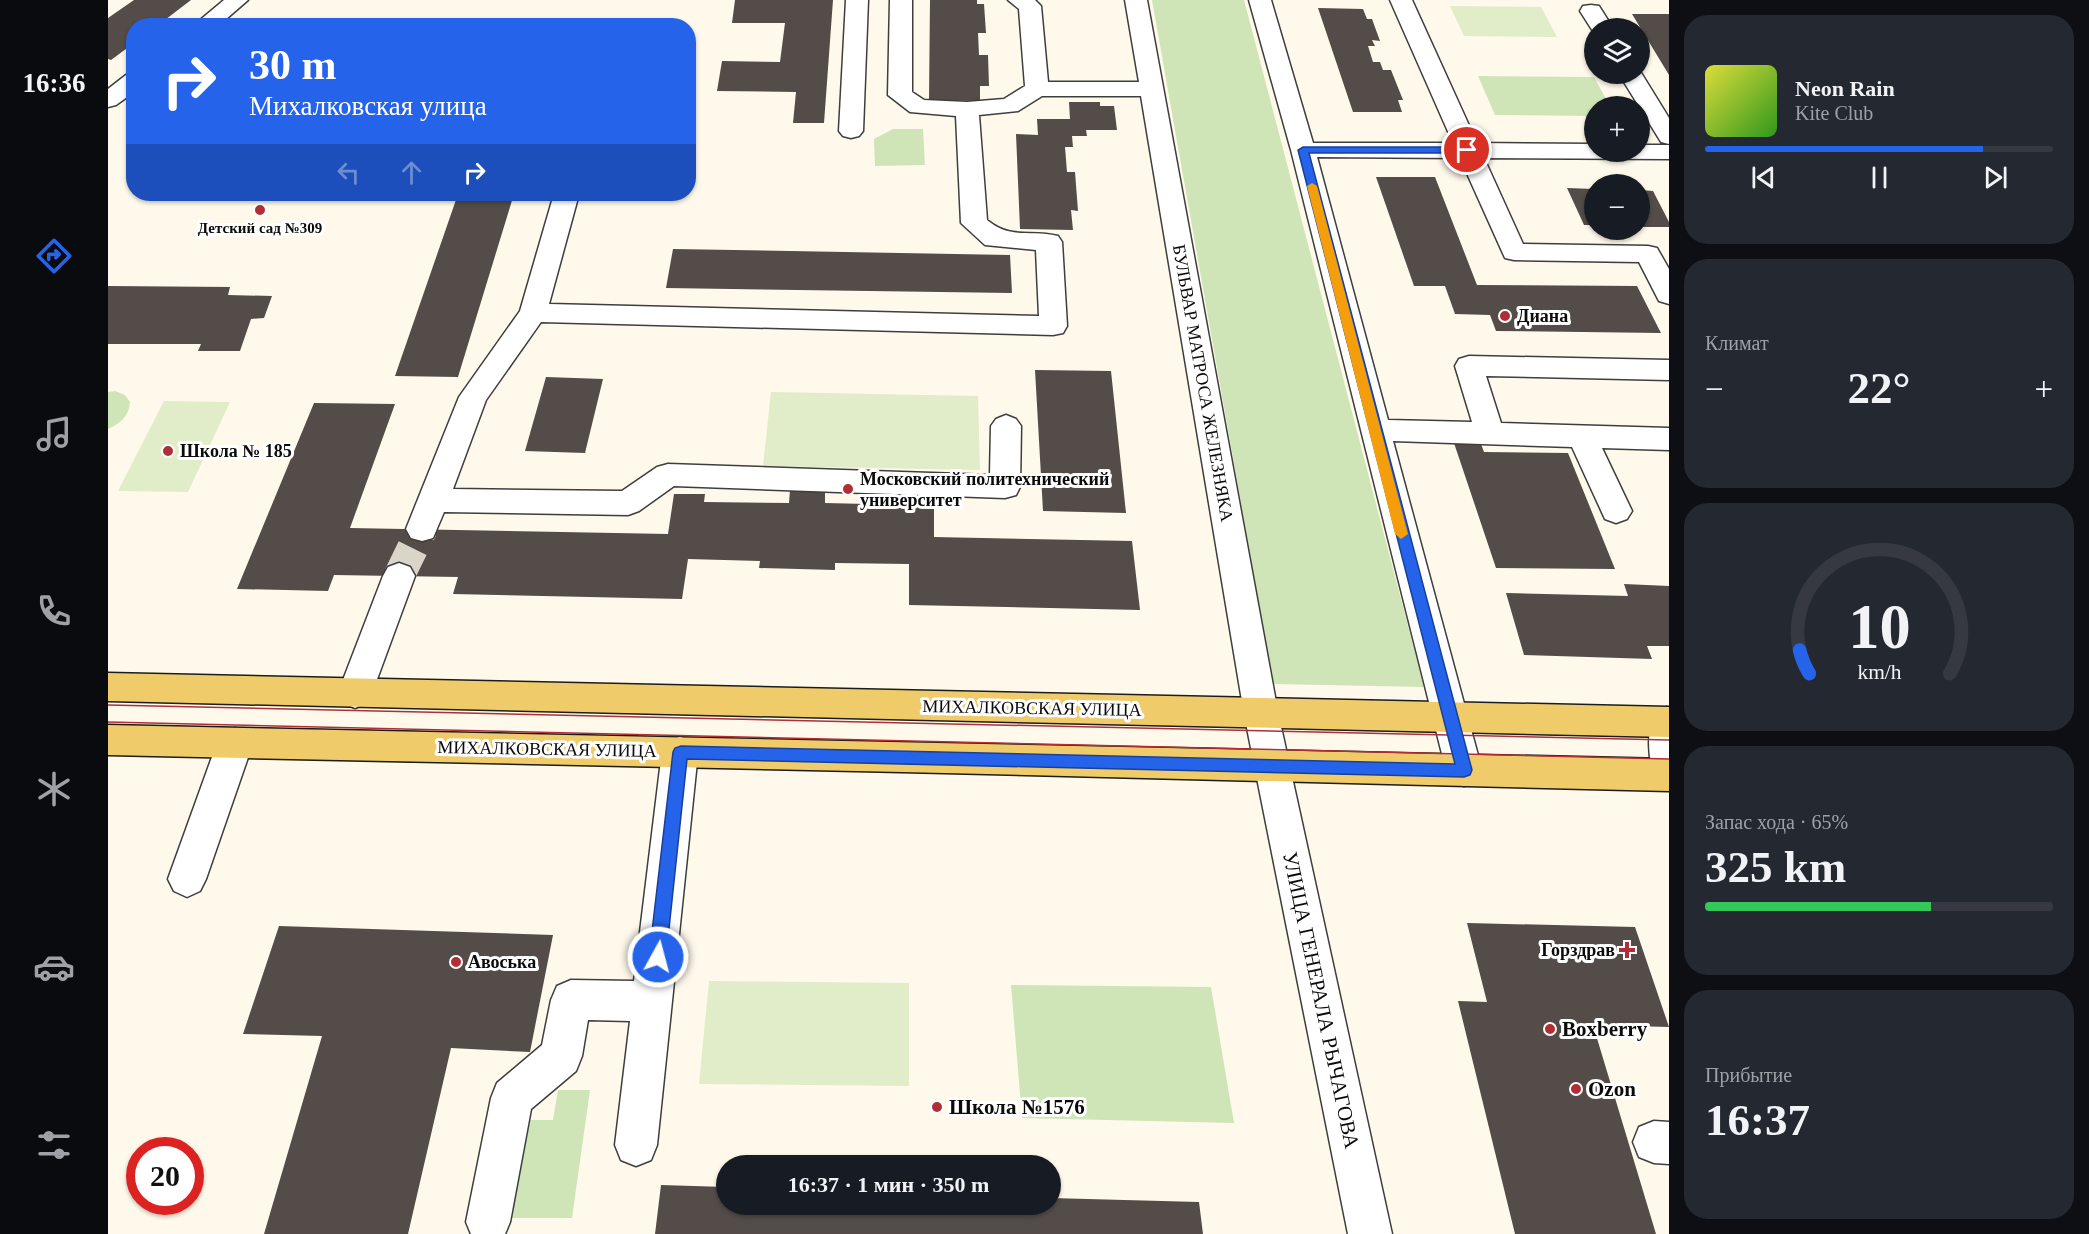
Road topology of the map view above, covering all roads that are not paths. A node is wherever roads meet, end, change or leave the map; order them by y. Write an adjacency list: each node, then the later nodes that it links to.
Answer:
1 (237, 0): 8 (street)
2 (857, 0): 15 (street)
3 (901, 0): 14 (street)
4 (1019, 0): 11 (street)
5 (1136, 0): 12 (street, БУЛЬВАР МАТРОСА ЖЕЛЕЗНЯКА)
6 (1260, 0): 17 (street)
7 (1401, 0): 18 (street)
8 (214, 18)
9 (1636, 84): 16 (street)
10 (126, 86): 13 (street)
11 (1037, 89): 12 (street); 14 (street)
12 (1152, 89): 37 (street, БУЛЬВАР МАТРОСА ЖЕЛЕЗНЯКА)
13 (108, 100)
14 (967, 109): 24 (street)
15 (851, 131)
16 (1669, 137)
17 (1303, 150): 18 (street); 27 (street)
18 (1467, 150): 19 (street); 23 (street)
19 (1584, 152)
20 (1650, 152): 21 (street)
21 (1669, 152)
22 (564, 201): 24 (street)
23 (1669, 295)
24 (532, 313): 31 (street)
25 (1669, 370): 28 (street)
26 (1006, 426): 31 (street)
27 (1374, 430): 28 (street); 38 (street)
28 (1490, 434): 29 (street)
29 (1582, 437): 30 (street); 32 (street)
30 (1669, 439)
31 (433, 500): 33 (street)
32 (1616, 511)
33 (422, 530)
34 (399, 576): 36 (street)
35 (108, 687): 36 (main road, МИХАЛКОВСКАЯ УЛИЦА)
36 (355, 693): 37 (main road, МИХАЛКОВСКАЯ УЛИЦА)
37 (1262, 713): 38 (main road, МИХАЛКОВСКАЯ УЛИЦА); 43 (street, БУЛЬВАР МАТРОСА ЖЕЛЕЗНЯКА)
38 (1450, 718): 39 (main road, МИХАЛКОВСКАЯ УЛИЦА); 45 (street)
39 (1668, 722): 44 (street)
40 (108, 740): 41 (main road, МИХАЛКОВСКАЯ УЛИЦА)
41 (235, 742): 42 (main road, МИХАЛКОВСКАЯ УЛИЦА); 47 (street)
42 (681, 752): 43 (main road, МИХАЛКОВСКАЯ УЛИЦА); 48 (street)
43 (1271, 765): 45 (main road, МИХАЛКОВСКАЯ УЛИЦА); 51 (street, УЛИЦА ГЕНЕРАЛА РЫЧАГОВА)
44 (1669, 769)
45 (1464, 770): 46 (main road, МИХАЛКОВСКАЯ УЛИЦА)
46 (1669, 776)
47 (187, 879)
48 (652, 1001): 49 (street); 50 (street)
49 (636, 1145)
50 (488, 1222)
51 (1370, 1234)

